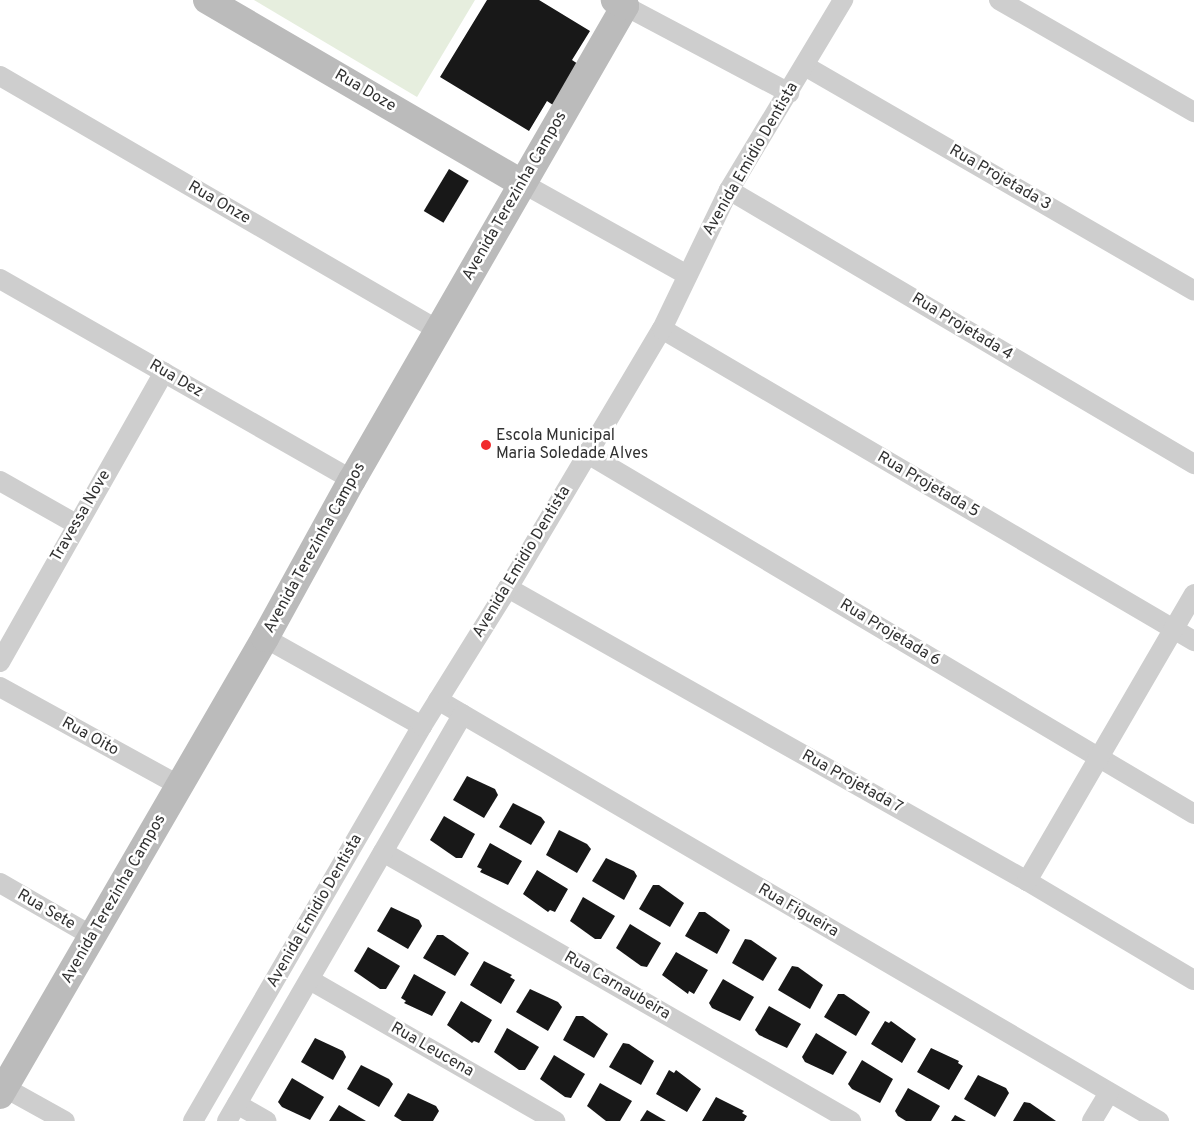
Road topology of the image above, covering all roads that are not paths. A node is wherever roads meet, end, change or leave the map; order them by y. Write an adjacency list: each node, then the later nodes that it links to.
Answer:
1 (207, 0): 9 (street, Rua Doze)
2 (843, 0): 5 (street, Avenida Emidio Dentista)
3 (999, 0): 8 (street)
4 (623, 2): 7 (street); 9 (street, Avenida Terezinha Campos)
5 (805, 66): 7 (street, Avenida Emidio Dentista); 13 (street, Rua Projetada 3)
6 (0, 76): 15 (street, Rua Onze)
7 (789, 93): 10 (street, Avenida Emidio Dentista)
8 (1194, 112)
9 (522, 182): 11 (street); 15 (street, Avenida Terezinha Campos)
10 (729, 190): 11 (street, Avenida Emidio Dentista); 18 (street, Rua Projetada 4)
11 (687, 275): 14 (street, Avenida Emidio Dentista)
12 (0, 279): 16 (street, Rua Dez)
13 (1194, 291)
14 (662, 328): 17 (street, Avenida Emidio Dentista); 24 (street, Rua Projetada 5)
15 (438, 330): 19 (street, Avenida Terezinha Campos)
16 (164, 372): 19 (street, Rua Dez); 21 (street, Travessa Nove)
17 (586, 453): 22 (street, Avenida Emidio Dentista); 32 (street, Rua Projetada 6)
18 (1194, 464)
19 (352, 480): 25 (street, Avenida Terezinha Campos)
20 (0, 481): 21 (street)
21 (76, 524): 27 (street, Travessa Nove)
22 (508, 588): 29 (street, Avenida Emidio Dentista); 36 (street, Rua Projetada 7)
23 (1194, 594): 24 (street)
24 (1173, 629): 26 (street, Rua Projetada 5); 32 (street)
25 (265, 638): 31 (street); 33 (street, Avenida Terezinha Campos)
26 (1194, 641)
27 (0, 662)
28 (0, 687): 33 (street, Rua Oito)
29 (438, 700): 30 (street, Rua Figueira); 31 (street, Avenida Emidio Dentista)
30 (463, 714): 35 (street, Avenida Emidio Dentista); 42 (street, Rua Figueira)
31 (422, 726): 45 (street, Avenida Emidio Dentista)
32 (1100, 758): 34 (street, Rua Projetada 6); 36 (street)
33 (180, 786): 38 (street, Avenida Terezinha Campos)
34 (1194, 814)
35 (383, 852): 39 (street, Avenida Emidio Dentista); 49 (street, Rua Carnaubeira)
36 (1027, 881): 40 (street, Rua Projetada 7)
37 (0, 883): 38 (street, Rua Sete)
38 (92, 936): 41 (street, Avenida Terezinha Campos)
39 (310, 980): 43 (street, Avenida Emidio Dentista); 48 (street, Rua Leucena)
40 (1194, 980)
41 (1, 1089): 44 (street)
42 (1109, 1093): 50 (street); 51 (street, Rua Figueira)
43 (237, 1104): 46 (street, Avenida Emidio Dentista); 47 (street)
44 (65, 1121)
45 (193, 1121)
46 (227, 1121)
47 (267, 1121)
48 (555, 1121)
49 (851, 1121)
50 (1092, 1121)
51 (1158, 1121)

